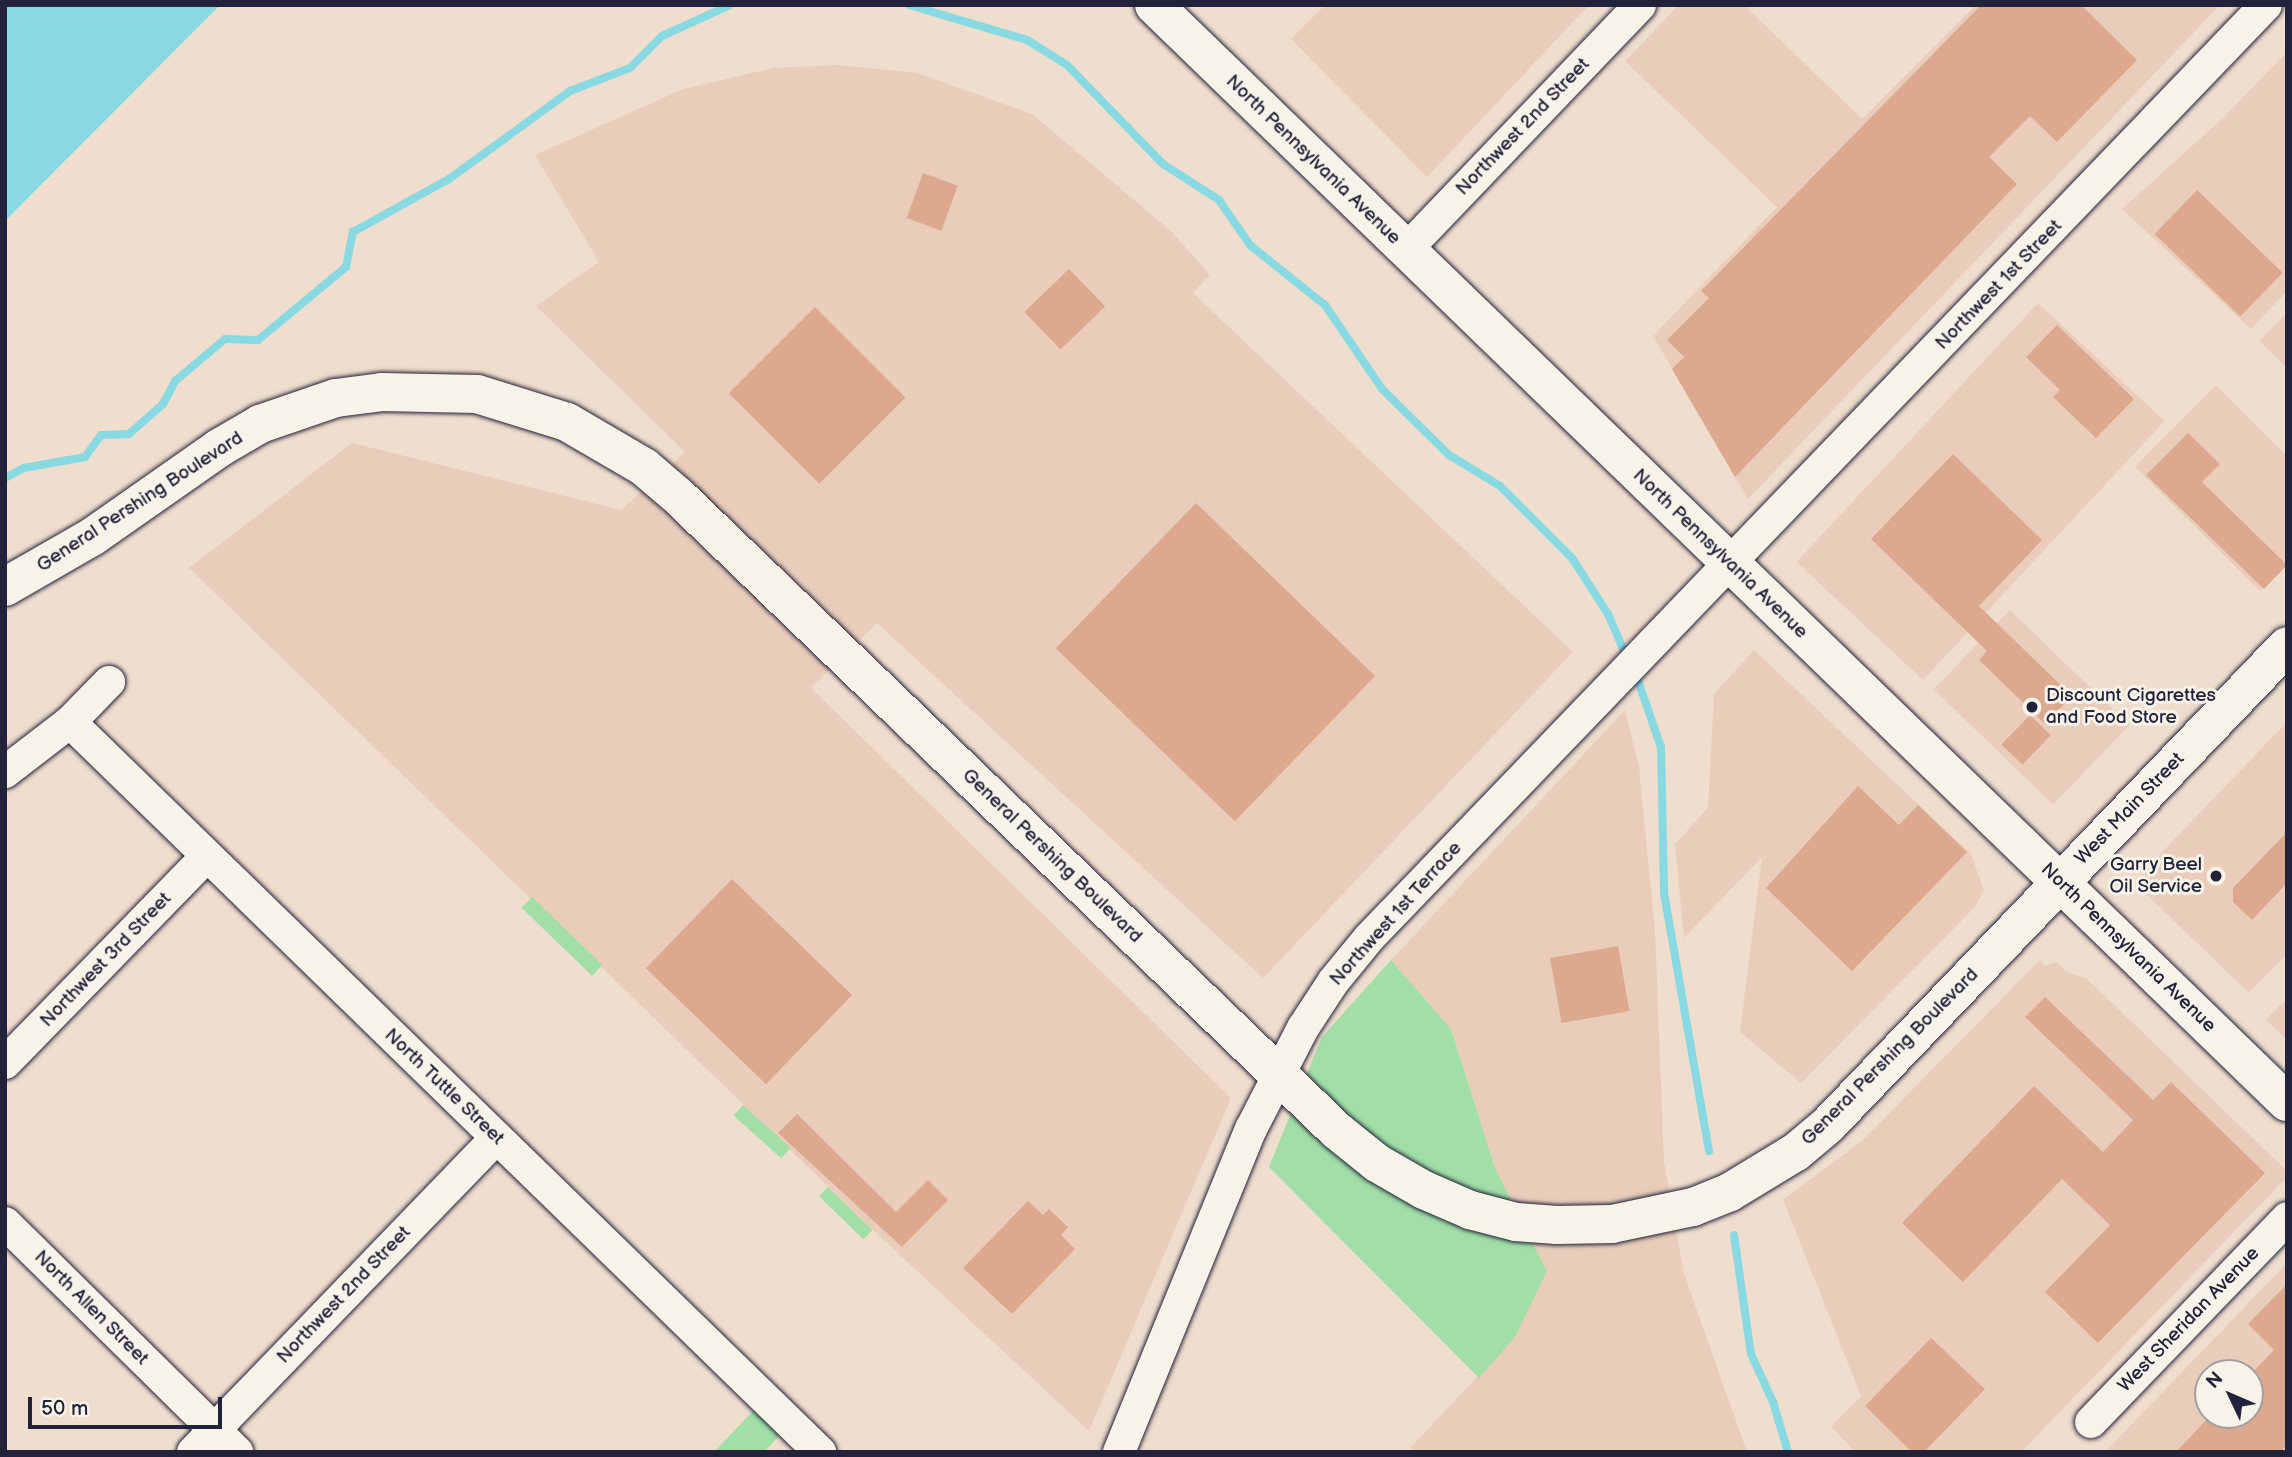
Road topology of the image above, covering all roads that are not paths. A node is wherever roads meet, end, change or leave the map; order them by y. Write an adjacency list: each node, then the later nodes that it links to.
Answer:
1 (1154, 5): 4 (main road, North Pennsylvania Avenue)
2 (1640, 5): 4 (street, Northwest 2nd Street)
3 (2266, 5): 5 (street, Northwest 1st Street)
4 (1406, 250): 5 (main road, North Pennsylvania Avenue)
5 (1731, 564): 12 (main road, North Pennsylvania Avenue); 14 (street, Northwest 1st Terrace)
6 (5, 587): 14 (main road, General Pershing Boulevard)
7 (2287, 646): 12 (main road, West Main Street)
8 (109, 682): 9 (street)
9 (70, 722): 10 (street); 11 (street, North Tuttle Street)
10 (5, 772)
11 (207, 856): 13 (street, Northwest 3rd Street); 16 (street, North Tuttle Street)
12 (2060, 882): 14 (main road, General Pershing Boulevard); 15 (main road, North Pennsylvania Avenue)
13 (5, 1063)
14 (1278, 1074): 24 (street, Northwest 1st Terrace)
15 (2287, 1102)
16 (496, 1138): 20 (street, Northwest 2nd Street); 23 (street, North Tuttle Street)
17 (2287, 1218): 19 (street, West Sheridan Avenue)
18 (5, 1223): 20 (street, North Allen Street)
19 (2091, 1422)
20 (214, 1429): 21 (street, Northwest 2nd Street); 22 (street, North Allen Street)
21 (192, 1452)
22 (237, 1452)
23 (820, 1452)
24 (1119, 1452)

